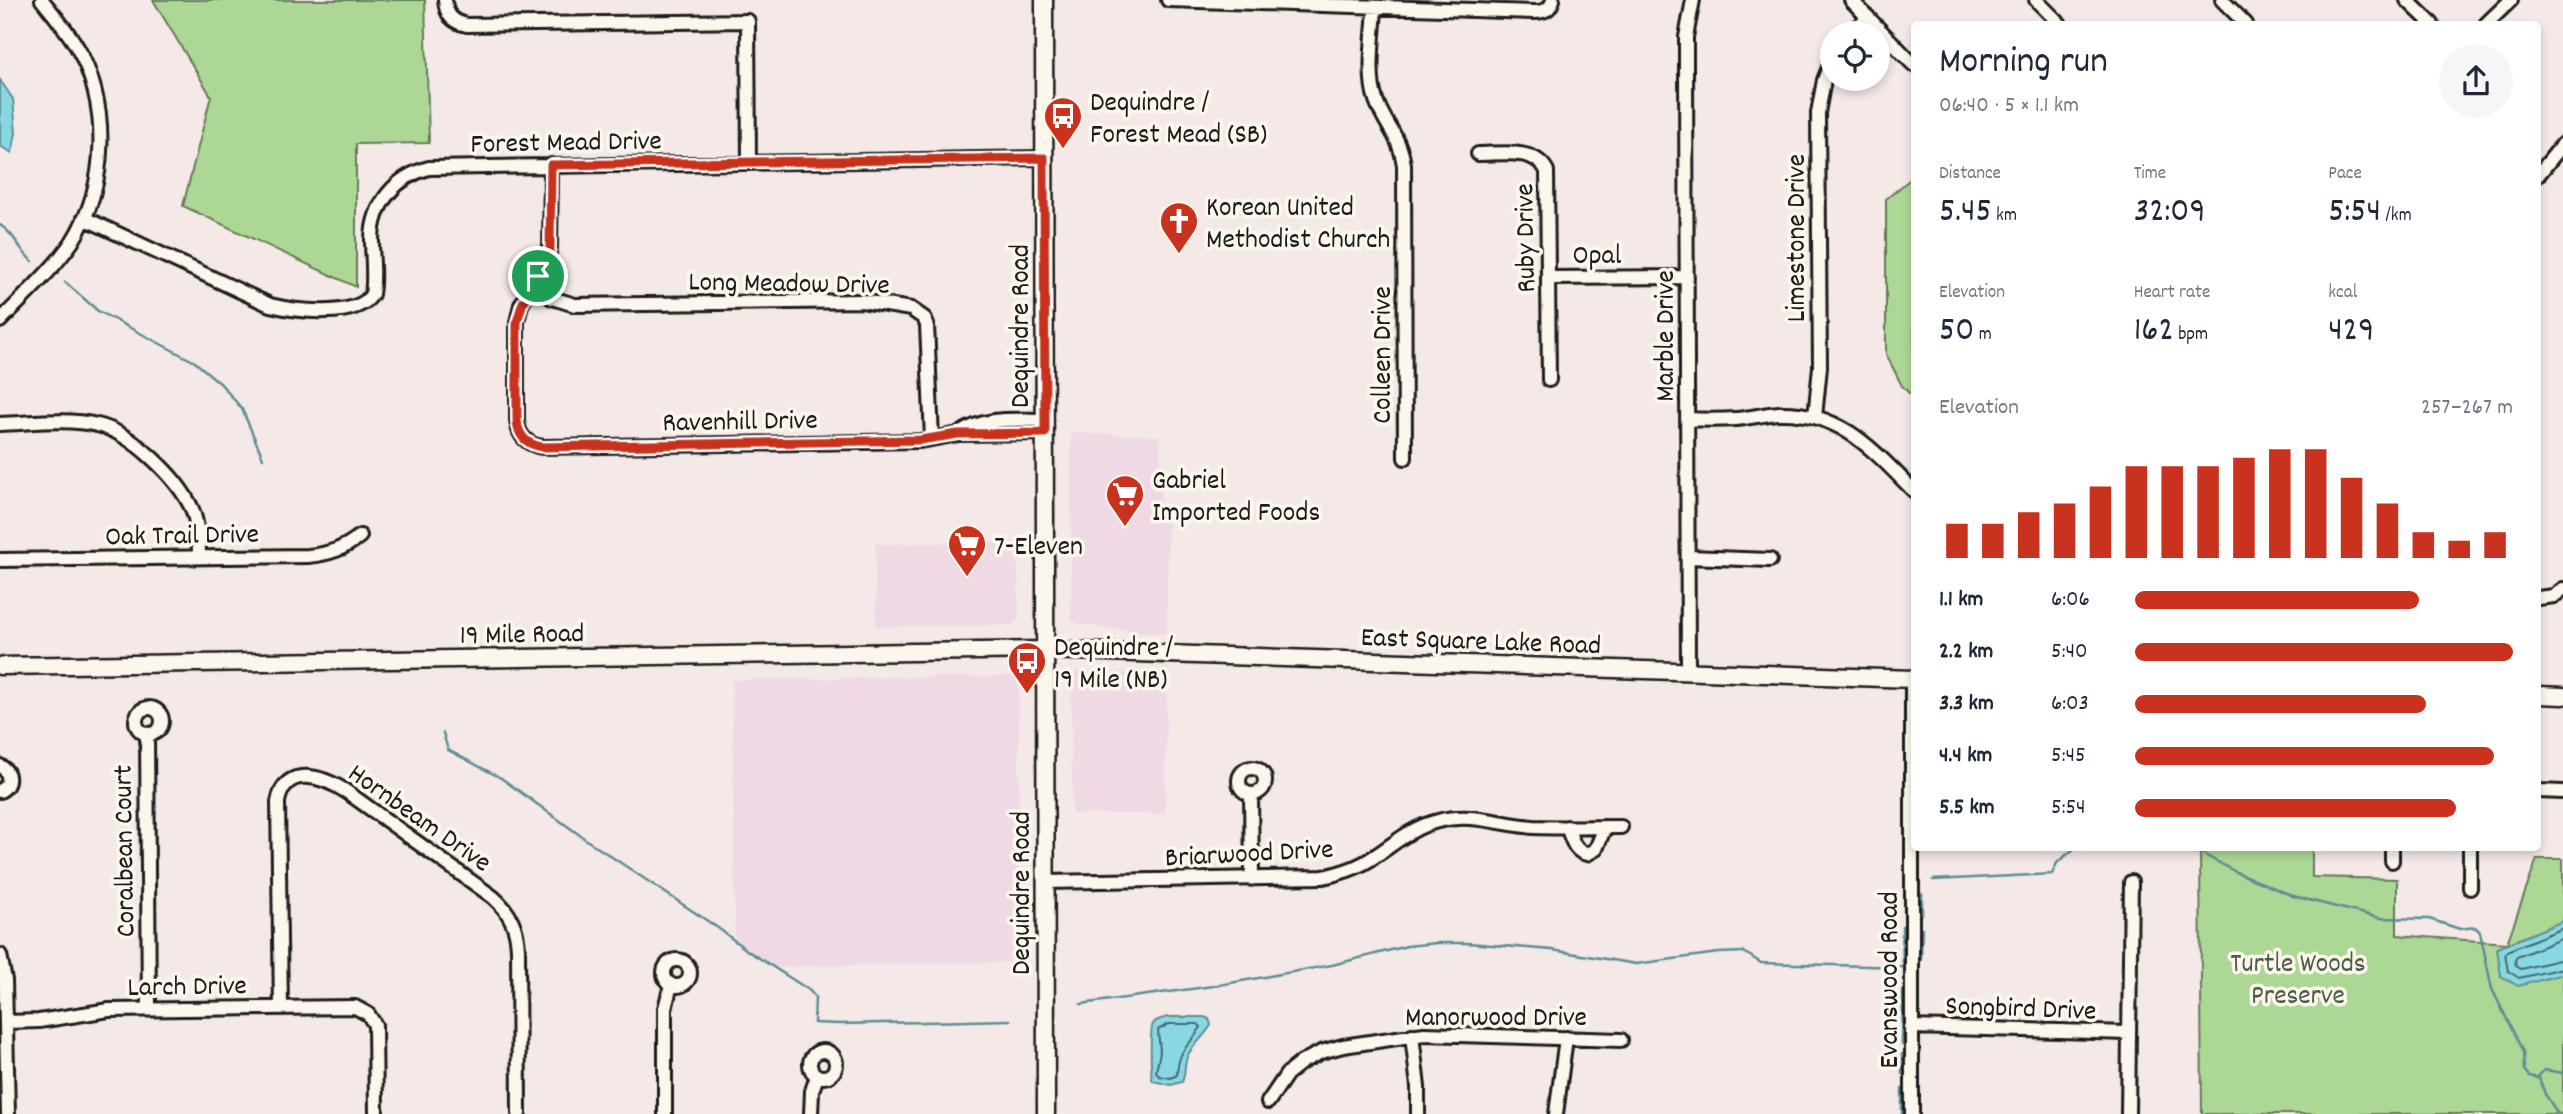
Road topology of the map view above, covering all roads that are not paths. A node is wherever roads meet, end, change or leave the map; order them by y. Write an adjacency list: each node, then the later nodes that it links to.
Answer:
1 (42, 0): 27 (street)
2 (444, 0): 24 (street)
3 (1044, 0): 23 (main road, Dequindre Road)
4 (1168, 0): 12 (street)
5 (1553, 0): 12 (street)
6 (1693, 0): 28 (street, Marble Drive)
7 (1851, 0): 13 (street)
8 (2036, 0): 15 (street)
9 (2222, 0): 16 (street)
10 (2407, 0): 17 (street)
11 (2511, 0): 18 (street)
12 (1375, 7): 38 (street, Colleen Drive)
13 (1868, 18): 14 (street); 19 (street)
14 (1865, 21)
15 (2057, 21)
16 (2243, 21)
17 (2429, 21)
18 (2489, 21)
19 (1911, 62)
20 (1822, 91): 33 (street, Limestone Drive)
21 (2563, 144): 26 (street)
22 (1478, 154): 29 (street, Ruby Drive)
23 (1044, 158): 24 (street, Forest Mead Drive); 36 (main road, Dequindre Road)
24 (749, 162): 25 (street, Forest Mead Drive)
25 (551, 165): 27 (street, Forest Mead Drive); 30 (street)
26 (2541, 171)
27 (84, 218): 31 (street)
28 (1687, 277): 29 (street, Opal); 34 (street, Marble Drive)
29 (1549, 278): 32 (street, Ruby Drive)
30 (533, 286): 37 (street, Long Meadow Drive); 37 (street, Ravenhill Drive)
31 (0, 321)
32 (1549, 380)
33 (1815, 417): 34 (street); 39 (street)
34 (1687, 419): 42 (street, Marble Drive)
35 (0, 424): 41 (street)
36 (1045, 427): 37 (street, Ravenhill Drive); 47 (main road, Dequindre Road)
37 (932, 439)
38 (1405, 458)
39 (1911, 488)
40 (360, 536): 41 (street, Oak Trail Drive)
41 (199, 557): 43 (street, Oak Trail Drive)
42 (1688, 557): 44 (street); 49 (street, Marble Drive)
43 (0, 560)
44 (1770, 560)
45 (2563, 589): 46 (street)
46 (2541, 598)
47 (1045, 650): 48 (main road, 19 Mile Road); 49 (main road, East Square Lake Road); 68 (main road, Dequindre Road)
48 (0, 666)
49 (1688, 672): 50 (main road, East Square Lake Road)
50 (1911, 678)
51 (2541, 695): 52 (main road)
52 (2563, 696)
53 (146, 734): 73 (street, Coralbean Court)
54 (0, 766): 55 (street)
55 (0, 791)
56 (2541, 792): 57 (street)
57 (2563, 792)
58 (1251, 794): 66 (street)
59 (1567, 827): 60 (street, Briarwood Drive); 60 (street); 66 (street, Briarwood Drive)
60 (1605, 827): 61 (street, Briarwood Drive)
61 (1621, 827)
62 (1912, 851): 75 (street, Evanswood Road)
63 (2392, 851): 65 (street)
64 (2470, 851): 69 (street)
65 (2392, 861)
66 (1252, 879): 68 (street, Briarwood Drive)
67 (2132, 881): 76 (street)
68 (1045, 882): 87 (main road, Dequindre Road)
69 (2470, 888)
70 (0, 955): 74 (street)
71 (671, 985): 85 (street)
72 (281, 1007): 73 (street, Larch Drive); 83 (street, Larch Drive); 84 (street, Hornbeam Drive)
73 (149, 1009): 74 (street, Larch Drive)
74 (6, 1022): 82 (street)
75 (1911, 1027): 76 (street, Songbird Drive); 90 (street, Evanswood Road)
76 (2129, 1033): 91 (street)
77 (1412, 1035): 78 (street, Manorwood Drive); 81 (street, Manorwood Drive); 88 (street)
78 (1566, 1038): 79 (street, Manorwood Drive); 89 (street)
79 (1621, 1040)
80 (817, 1076): 86 (street)
81 (1268, 1102)
82 (8, 1114)
83 (376, 1114)
84 (519, 1114)
85 (665, 1114)
86 (811, 1114)
87 (1046, 1114)
88 (1418, 1114)
89 (1556, 1114)
90 (1912, 1114)
91 (2128, 1114)

